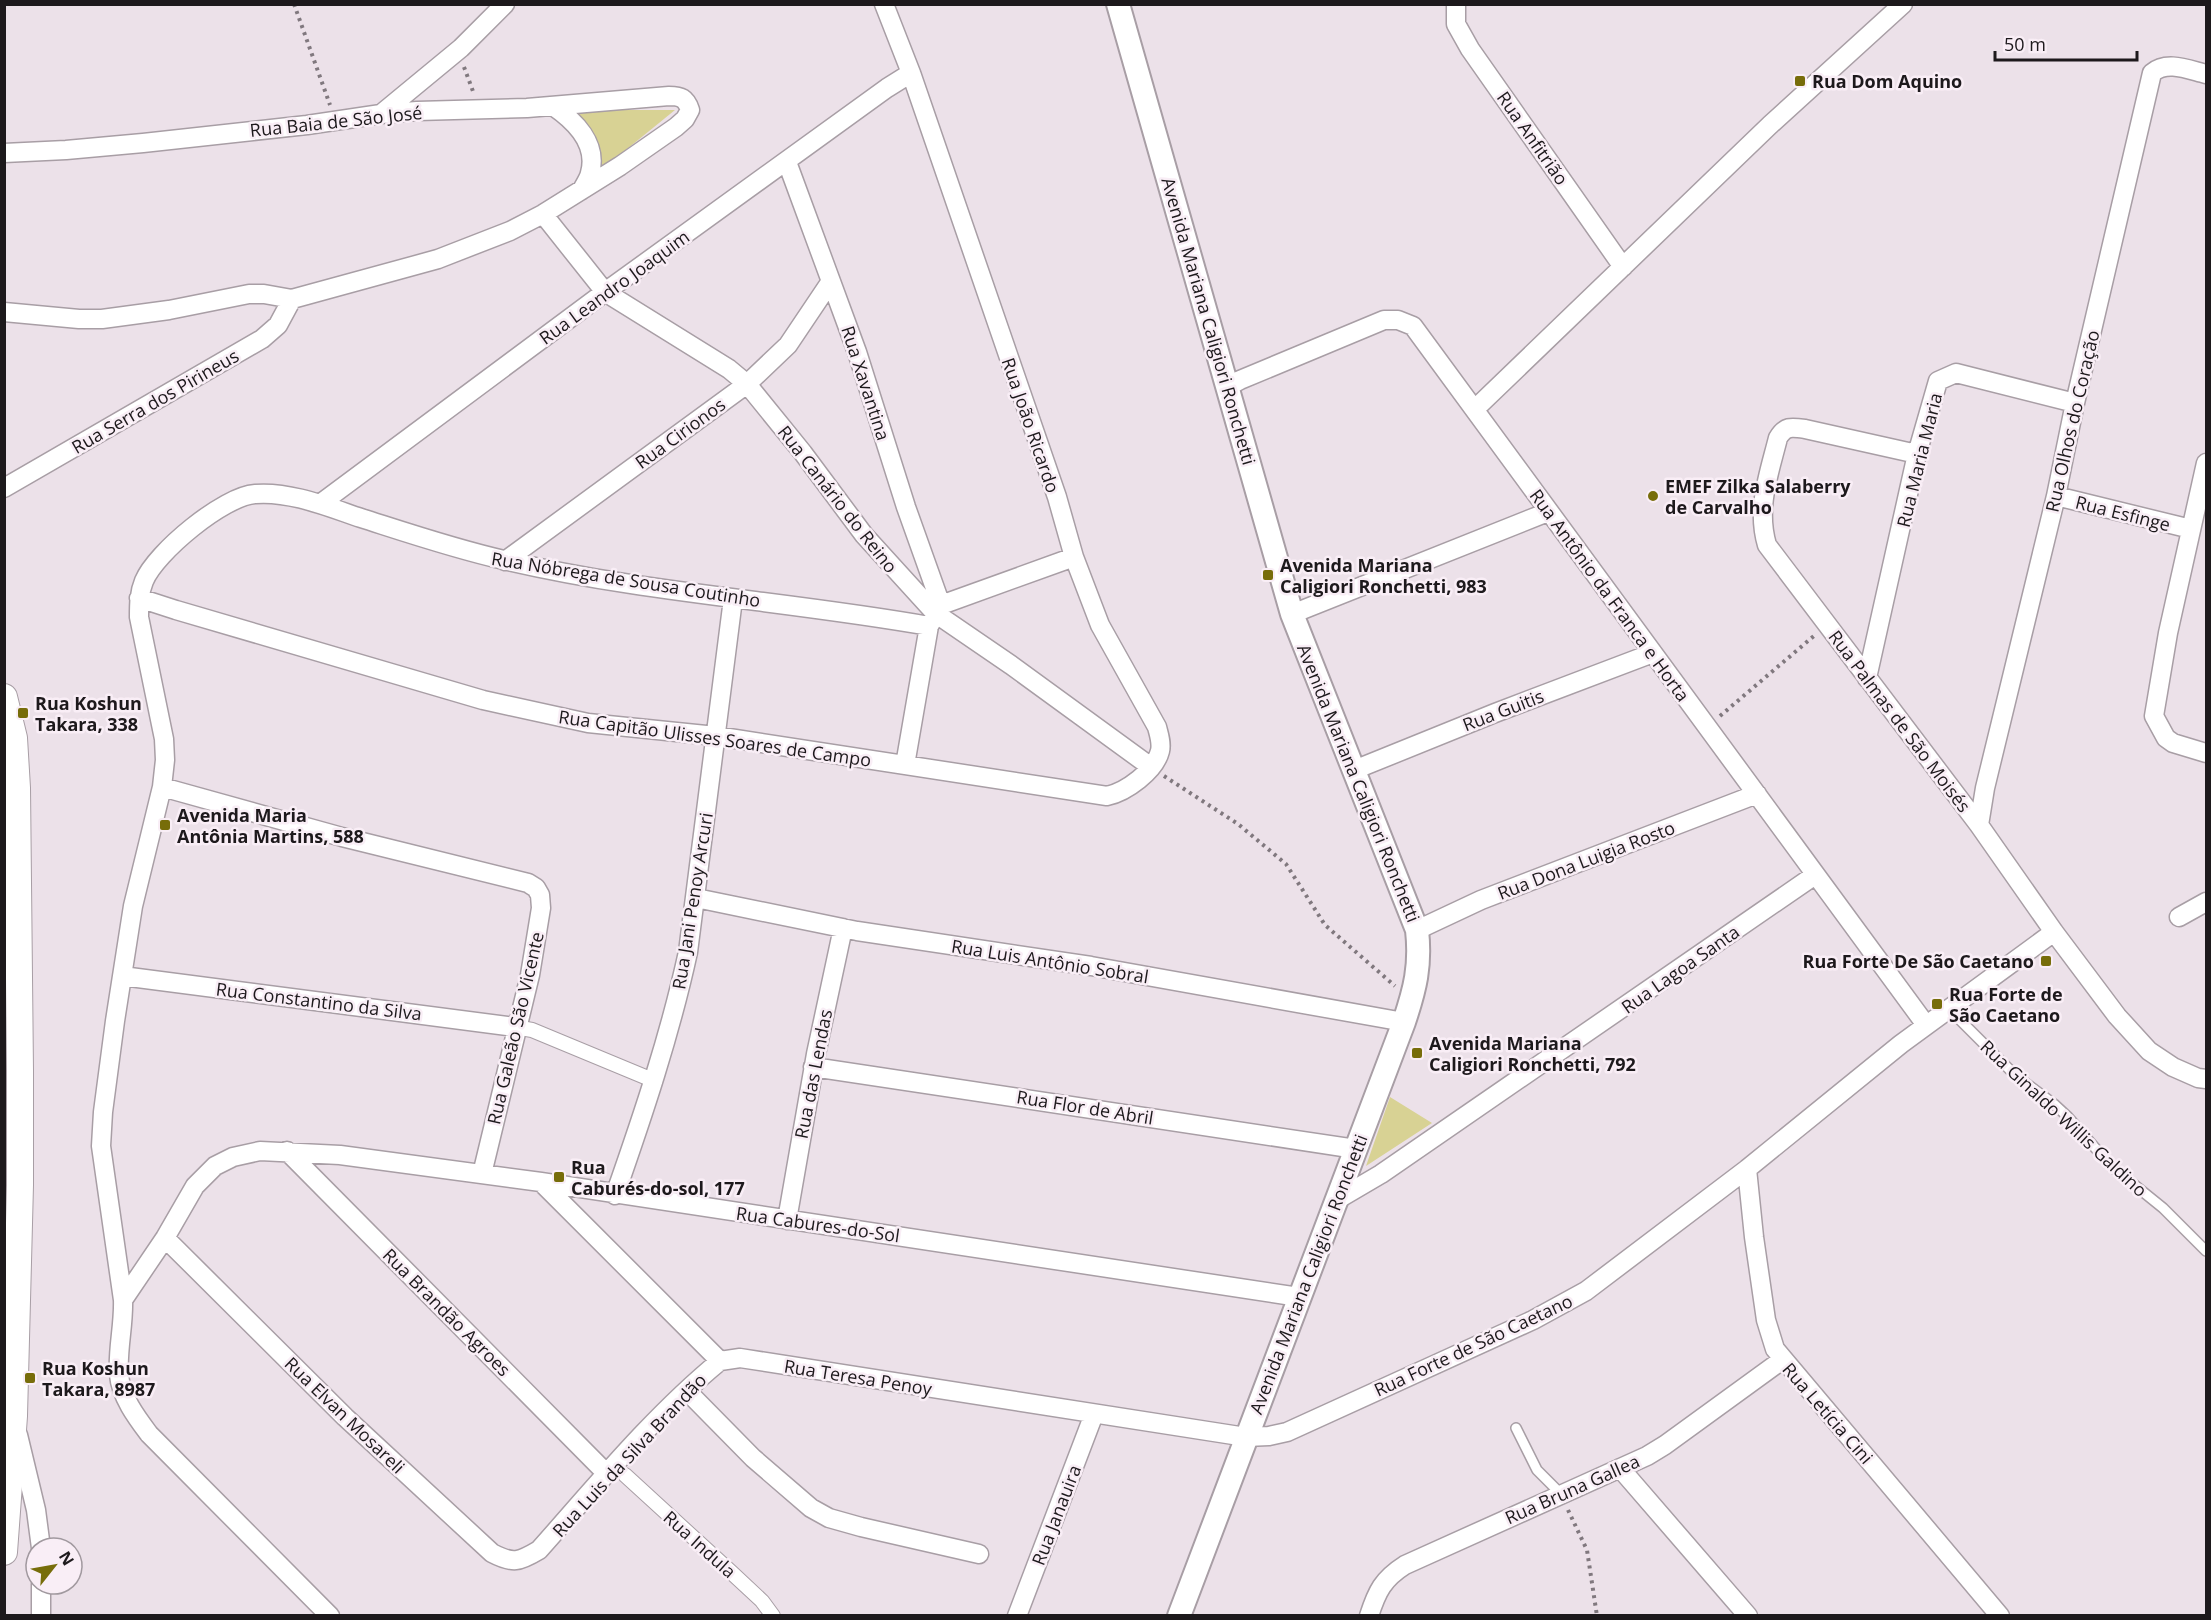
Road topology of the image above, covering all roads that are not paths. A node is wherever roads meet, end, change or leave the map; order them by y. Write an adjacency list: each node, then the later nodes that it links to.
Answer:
1 (506, 4): 9 (street)
2 (884, 4): 6 (street, Rua João Ricardo)
3 (1118, 4): 20 (street, Avenida Mariana Caligiori Ronchetti)
4 (1456, 4): 14 (street, Rua Anfitrião)
5 (1903, 4): 14 (street)
6 (911, 73): 11 (street, Rua Leandro Joaquim); 30 (street, Rua João Ricardo)
7 (2206, 74): 21 (street, Rua Olhos do Coração)
8 (554, 106): 9 (street, Rua Baia de São José); 12 (street); 12 (street, Rua Baia de São José)
9 (381, 114): 10 (street, Rua Baia de São José)
10 (4, 153)
11 (787, 162): 15 (street, Rua Xavantina); 16 (street, Rua Leandro Joaquim)
12 (582, 190): 13 (street)
13 (543, 214): 16 (street, Rua Canário do Reino); 17 (street)
14 (1623, 267): 22 (street)
15 (831, 281): 19 (street, Rua Cirionos); 35 (street, Rua Xavantina)
16 (605, 292): 19 (street, Rua Canário do Reino); 27 (street, Rua Leandro Joaquim)
17 (292, 299): 18 (street); 25 (street, Rua Serra dos Pirineus)
18 (4, 312)
19 (747, 384): 31 (street, Rua Cirionos); 35 (street, Rua Canário do Reino)
20 (1227, 387): 22 (street, Rua Antônio da Franca e Horta); 34 (street, Avenida Mariana Caligiori Ronchetti)
21 (2075, 403): 23 (street, Rua Maria Maria); 26 (street, Rua Olhos do Coração)
22 (1475, 409): 28 (street, Rua Antônio da Franca e Horta)
23 (1917, 454): 37 (street, Rua Maria Maria); 37 (street, Rua Palmas de São Moisés)
24 (2206, 463): 29 (street)
25 (4, 488)
26 (2056, 496): 29 (street, Rua Esfinge); 46 (street, Rua Olhos do Coração)
27 (320, 504): 31 (street, Rua Nóbrega de Sousa Coutinho); 32 (street, Rua Nóbrega de Sousa Coutinho)
28 (1548, 512): 34 (street); 36 (street, Rua Antônio da Franca e Horta)
29 (2191, 529): 40 (street)
30 (1074, 557): 35 (street, Rua Nóbrega de Sousa Coutinho); 42 (street, Rua João Ricardo)
31 (505, 561): 33 (street, Rua Nóbrega de Sousa Coutinho)
32 (139, 598): 39 (street, Rua Capitão Ulisses Soares de Campo); 44 (street)
33 (733, 598): 35 (street, Rua Nóbrega de Sousa Coutinho); 39 (street, Rua Jani Penoy Arcuri)
34 (1292, 614): 43 (street, Avenida Mariana Caligiori Ronchetti)
35 (935, 615): 41 (street, Rua Xavantina); 42 (street, Rua Canário do Reino)
36 (1653, 653): 43 (street, Rua Guitis); 45 (street, Rua Antônio da Franca e Horta)
37 (1867, 678): 46 (street, Rua Palmas de São Moisés)
38 (4, 697): 78 (main road)
39 (716, 736): 41 (street, Rua Capitão Ulisses Soares de Campo); 48 (street, Rua Jani Penoy Arcuri)
40 (2206, 753)
41 (905, 765): 42 (street, Rua Capitão Ulisses Soares de Campo)
42 (1151, 767)
43 (1354, 770): 52 (street, Avenida Mariana Caligiori Ronchetti)
44 (162, 787): 54 (street); 58 (street, Rua Galeão São Vicente)
45 (1757, 794): 47 (street, Rua Antônio da Franca e Horta); 52 (street, Rua Dona Luigia Rosto)
46 (1979, 825): 53 (street, Rua Palmas de São Moisés)
47 (1815, 875): 57 (street, Rua Antônio da Franca e Horta); 68 (street, Rua Lagoa Santa)
48 (696, 898): 51 (street, Rua Luis Antônio Sobral); 61 (street, Rua Jani Penoy Arcuri)
49 (2206, 902): 50 (street)
50 (2180, 917)
51 (843, 928): 56 (street, Rua Luis Antônio Sobral); 59 (street, Rua das Lendas)
52 (1417, 930): 56 (street, Avenida Mariana Caligiori Ronchetti)
53 (2054, 932): 55 (street, Rua Forte de São Caetano); 60 (street, Rua Palmas de São Moisés)
54 (122, 976): 58 (street, Rua Constantino da Silva); 73 (street)
55 (1949, 1010): 57 (street, Rua Forte de São Caetano); 71 (lane, Rua Ginaldo Willis Galdino)
56 (1404, 1022): 62 (street, Avenida Mariana Caligiori Ronchetti)
57 (1926, 1025): 64 (street, Rua Forte de São Caetano)
58 (515, 1027): 61 (street); 65 (street, Rua Galeão São Vicente)
59 (813, 1066): 62 (street, Rua Flor de Abril); 69 (street, Rua das Lendas)
60 (2206, 1079)
61 (655, 1081): 67 (street, Rua Jani Penoy Arcuri)
62 (1356, 1149): 68 (street, Avenida Mariana Caligiori Ronchetti)
63 (287, 1151): 65 (street, Rua Cabures-do-Sol); 70 (street, Rua Cabures-do-Sol); 82 (street, Rua Brandão Agroes)
64 (1747, 1169): 74 (street, Rua Letícia Cini); 80 (street, Rua Forte de São Caetano)
65 (482, 1174): 66 (street, Rua Cabures-do-Sol)
66 (541, 1182): 67 (street, Rua Cabures-do-Sol); 75 (street)
67 (615, 1195): 69 (street, Rua Cabures-do-Sol)
68 (1335, 1201): 72 (street, Avenida Mariana Caligiori Ronchetti)
69 (787, 1220): 72 (street, Rua Cabures-do-Sol)
70 (165, 1238): 73 (street, Rua Cabures-do-Sol); 86 (street, Rua Elvan Mosareli)
71 (2206, 1251)
72 (1299, 1297): 80 (street, Avenida Mariana Caligiori Ronchetti)
73 (123, 1300): 91 (street)
74 (1782, 1360): 81 (street, Rua Bruna Gallea); 97 (street, Rua Letícia Cini)
75 (720, 1361): 76 (street, Rua Luis da Silva Brandão); 77 (street, Rua Teresa Penoy)
76 (687, 1391): 82 (street, Rua Luis da Silva Brandão); 88 (street)
77 (1094, 1414): 80 (street, Rua Teresa Penoy); 93 (street, Rua Janauira)
78 (14, 1416): 85 (street); 87 (main road)
79 (1516, 1428): 84 (lane)
80 (1246, 1437): 94 (street, Avenida Mariana Caligiori Ronchetti)
81 (1620, 1468): 84 (street, Rua Bruna Gallea); 96 (street)
82 (607, 1474): 86 (street, Rua Luis da Silva Brandão)
83 (625, 1475): 92 (street, Rua Indula)
84 (1561, 1494): 95 (street, Rua Bruna Gallea)
85 (39, 1536)
86 (539, 1550)
87 (4, 1552)
88 (980, 1554)
89 (41, 1596): 90 (street)
90 (41, 1616)
91 (330, 1616)
92 (773, 1616)
93 (1017, 1616)
94 (1179, 1616)
95 (1369, 1616)
96 (1748, 1616)
97 (2000, 1616)

